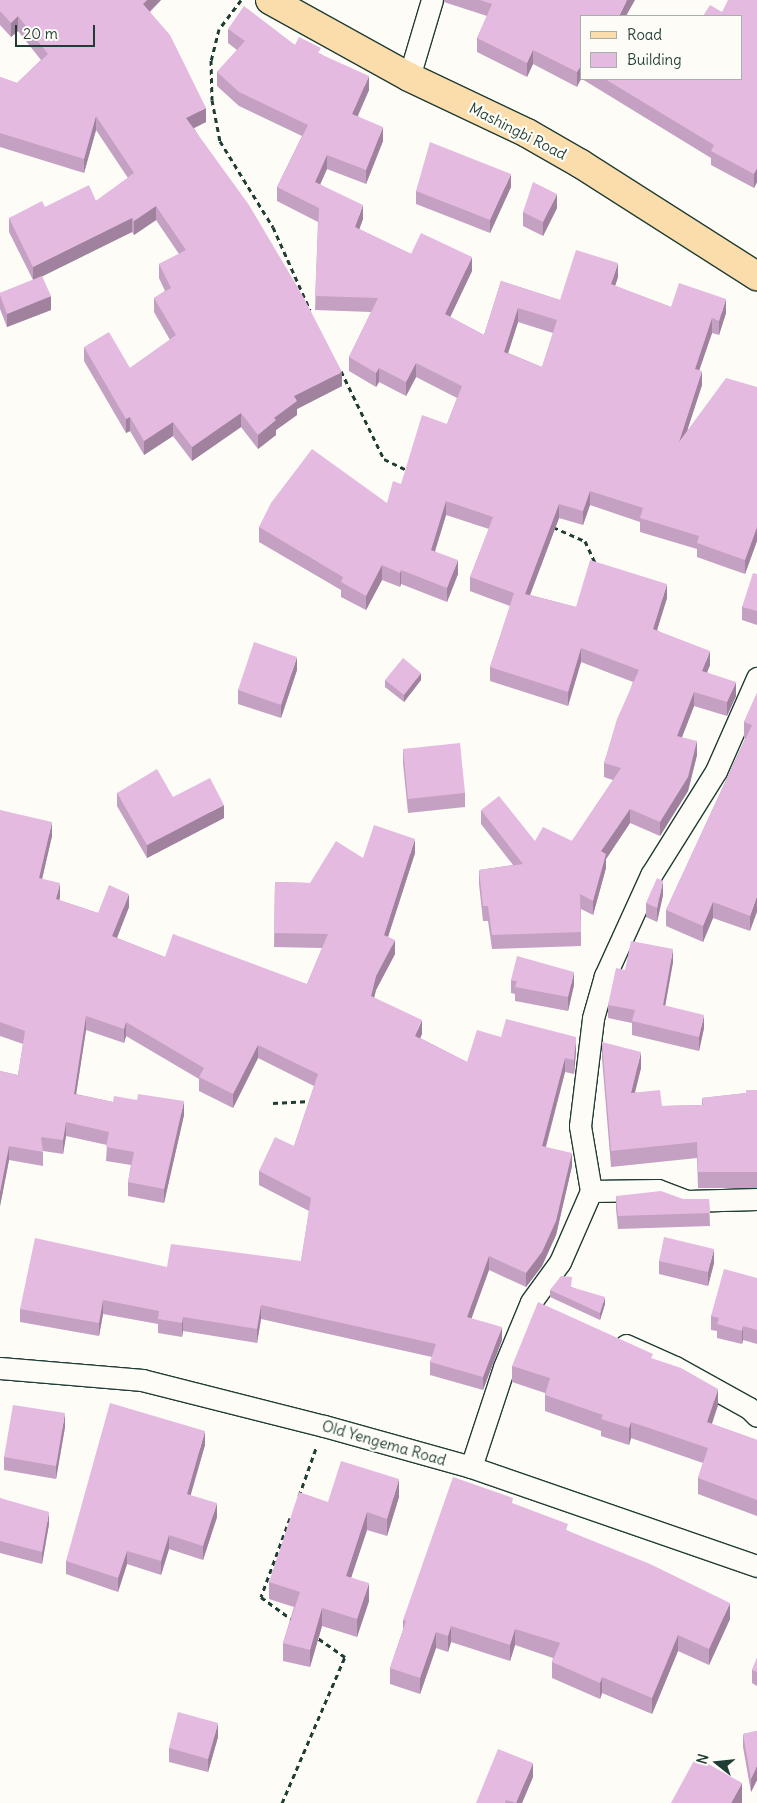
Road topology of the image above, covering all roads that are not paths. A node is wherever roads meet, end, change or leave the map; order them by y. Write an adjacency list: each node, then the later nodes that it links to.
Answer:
1 (270, 0): 3 (main road, Mashingbi Road)
2 (432, 0): 3 (street)
3 (409, 77): 4 (main road, Mashingbi Road)
4 (757, 276)
5 (757, 678): 6 (street)
6 (591, 1191): 7 (street); 11 (street)
7 (757, 1199)
8 (609, 1338): 10 (street)
9 (0, 1368): 11 (street, Old Yengema Road)
10 (757, 1416)
11 (471, 1467): 12 (street, Old Yengema Road)
12 (757, 1566)

